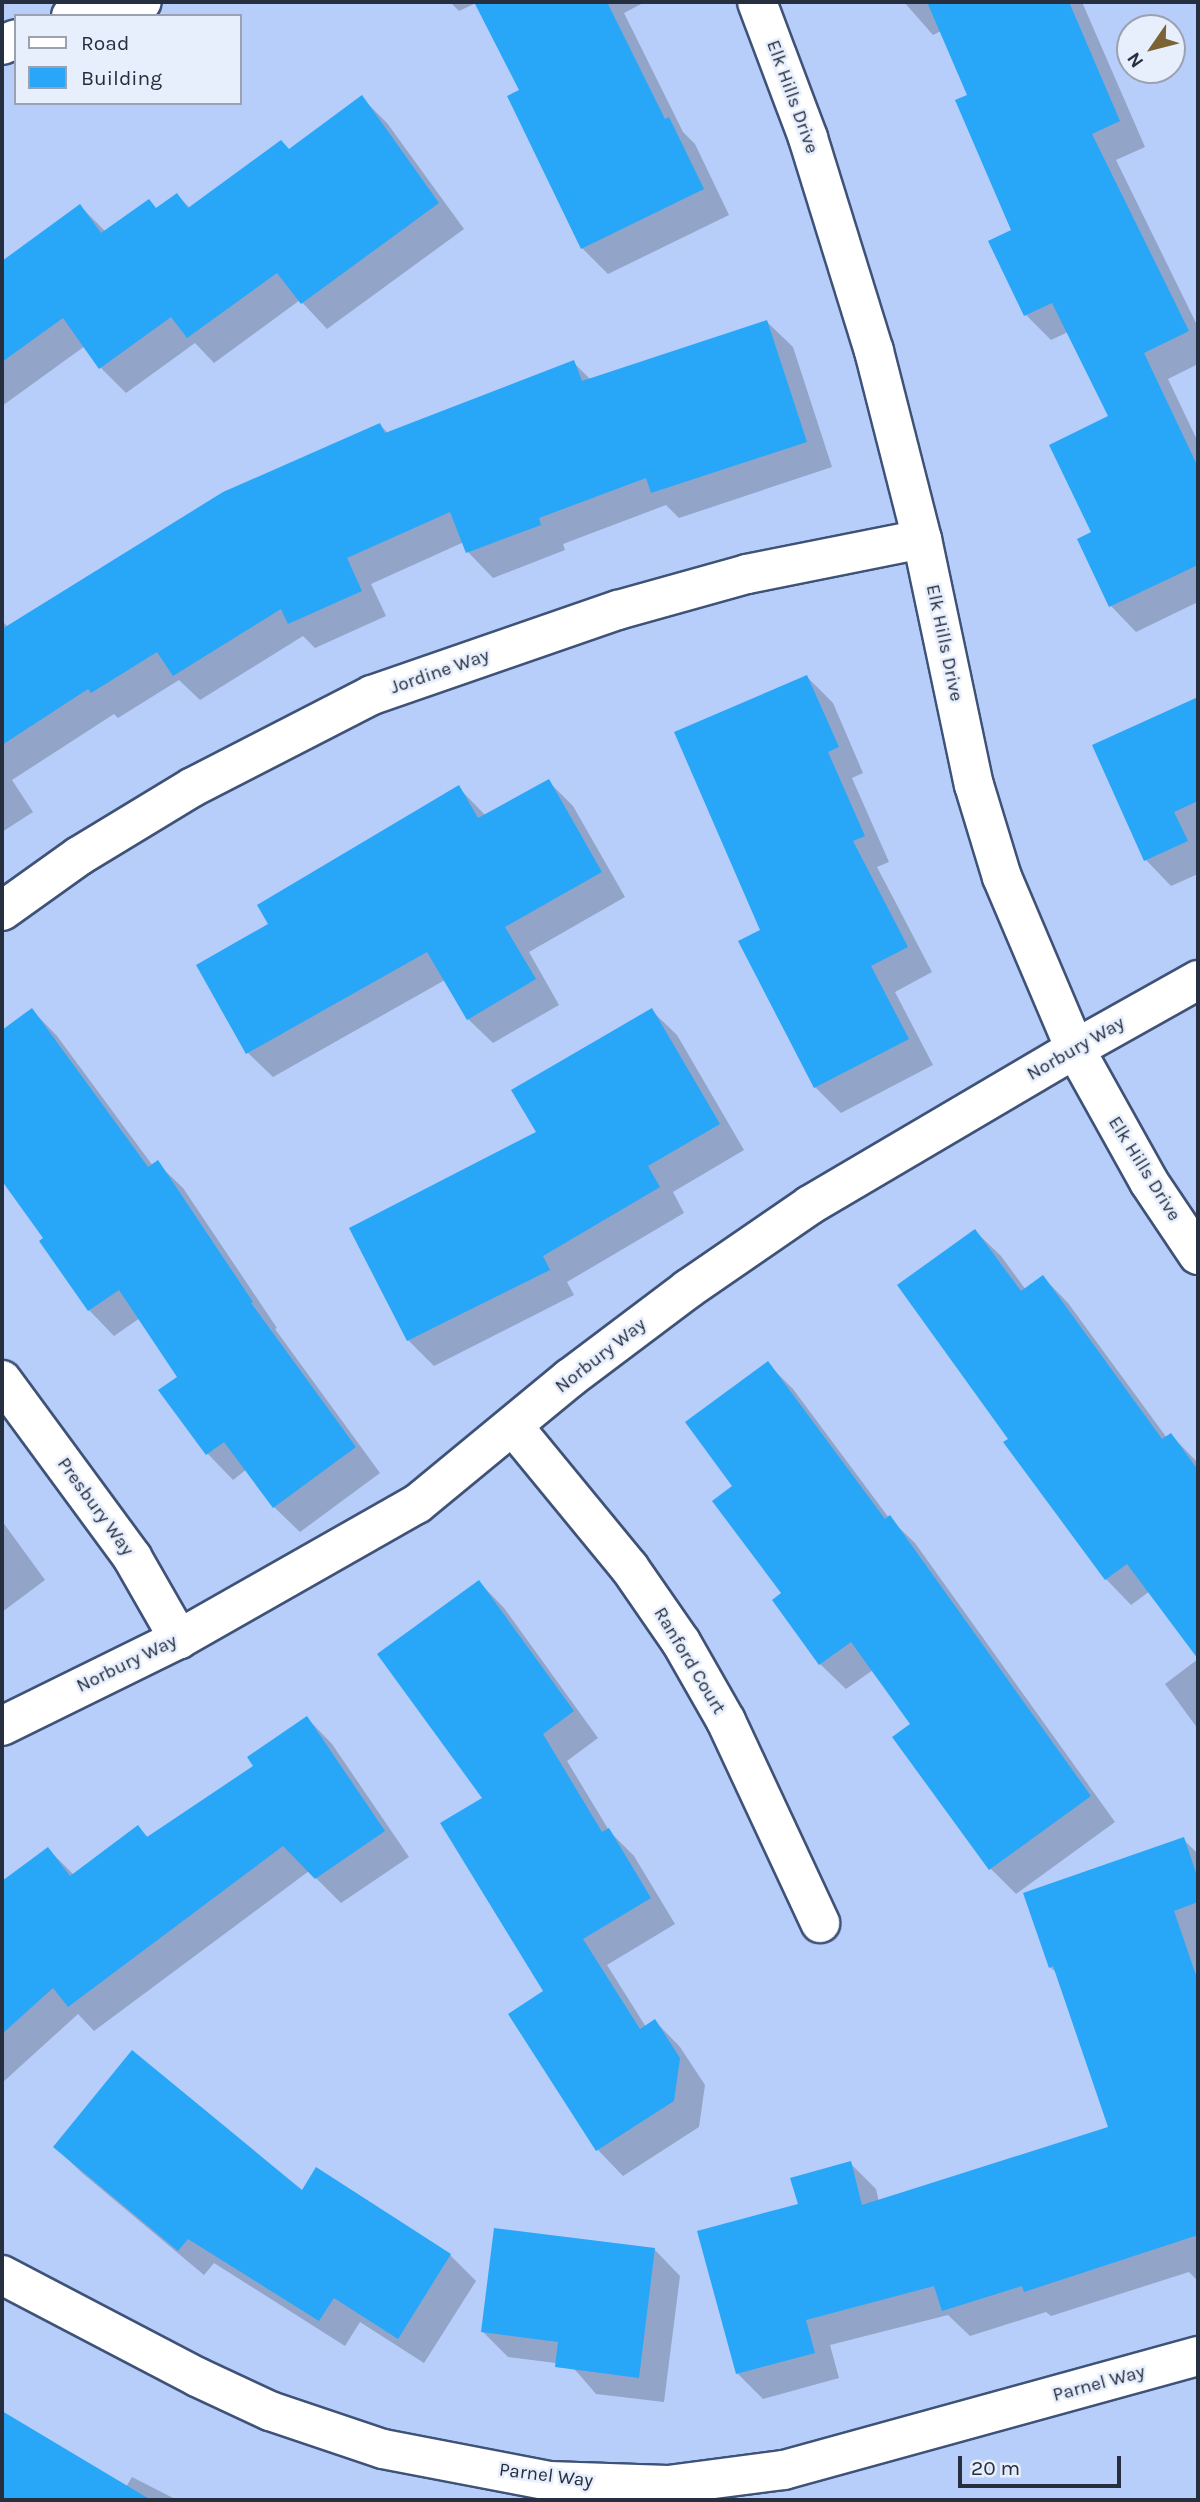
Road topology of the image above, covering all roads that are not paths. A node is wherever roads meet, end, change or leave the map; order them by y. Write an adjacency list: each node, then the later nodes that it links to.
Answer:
1 (142, 2): 3 (street)
2 (757, 2): 4 (street, Elk Hills Drive)
3 (81, 14)
4 (922, 539): 5 (street, Jordine Way); 7 (street, Elk Hills Drive)
5 (2, 911)
6 (1198, 980): 7 (street, Norbury Way)
7 (1074, 1049): 8 (street, Elk Hills Drive); 10 (street, Norbury Way)
8 (1198, 1255)
9 (2, 1380): 11 (street, Presbury Way)
10 (513, 1426): 11 (street, Norbury Way); 13 (street, Ranford Court)
11 (179, 1639): 12 (street, Norbury Way)
12 (2, 1726)
13 (820, 1923)
14 (2, 2275): 16 (street, Parnel Way)
15 (1198, 2357): 16 (street, Parnel Way)
16 (787, 2485)

